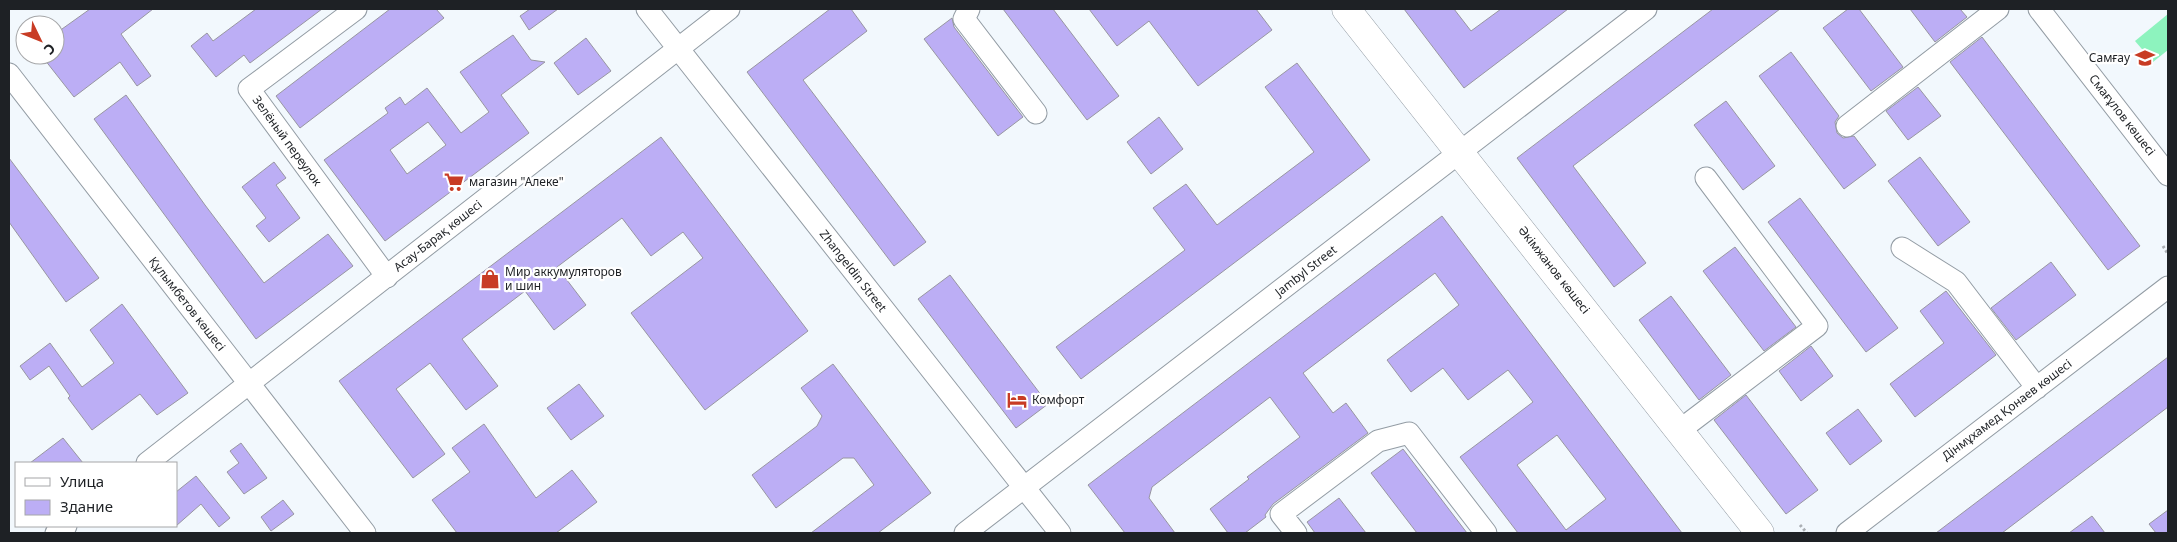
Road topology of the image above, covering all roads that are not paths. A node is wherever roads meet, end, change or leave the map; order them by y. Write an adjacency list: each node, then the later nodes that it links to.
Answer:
1 (356, 9): 17 (street, Зелёный переулок)
2 (647, 9): 9 (street, Zhangeldin Street)
3 (729, 9): 9 (street, Асау-Барақ көшесі)
4 (969, 9): 11 (street)
5 (1346, 9): 13 (main road, Әкімжанов көшесі)
6 (1646, 9): 13 (street, Jambyl Street)
7 (1998, 9): 12 (street)
8 (2039, 9): 14 (street, Смағұлов көшесі)
9 (678, 49): 17 (street, Асау-Барақ көшесі); 23 (street, Zhangeldin Street)
10 (9, 74): 19 (street, Құлымбетов көшесі)
11 (1036, 113)
12 (1847, 126)
13 (1460, 153): 21 (main road, Әкімжанов көшесі); 23 (street, Jambyl Street)
14 (2168, 175)
15 (1706, 178): 21 (street)
16 (1902, 248): 20 (street)
17 (387, 277): 19 (street, Асау-Барақ көшесі)
18 (2168, 288): 20 (street, Дінмұхамед Қонаев көшесі)
19 (249, 384): 22 (street, Асау-Барақ көшесі); 24 (street, Құлымбетов көшесі)
20 (2037, 388): 30 (street, Дінмұхамед Қонаев көшесі)
21 (1680, 430): 29 (main road, Әкімжанов көшесі)
22 (148, 462)
23 (1024, 489): 25 (street, Jambyl Street); 26 (street, Zhangeldin Street)
24 (365, 533)
25 (965, 533)
26 (1060, 533)
27 (1296, 533): 28 (street)
28 (1486, 533)
29 (1760, 533)
30 (1847, 533)

